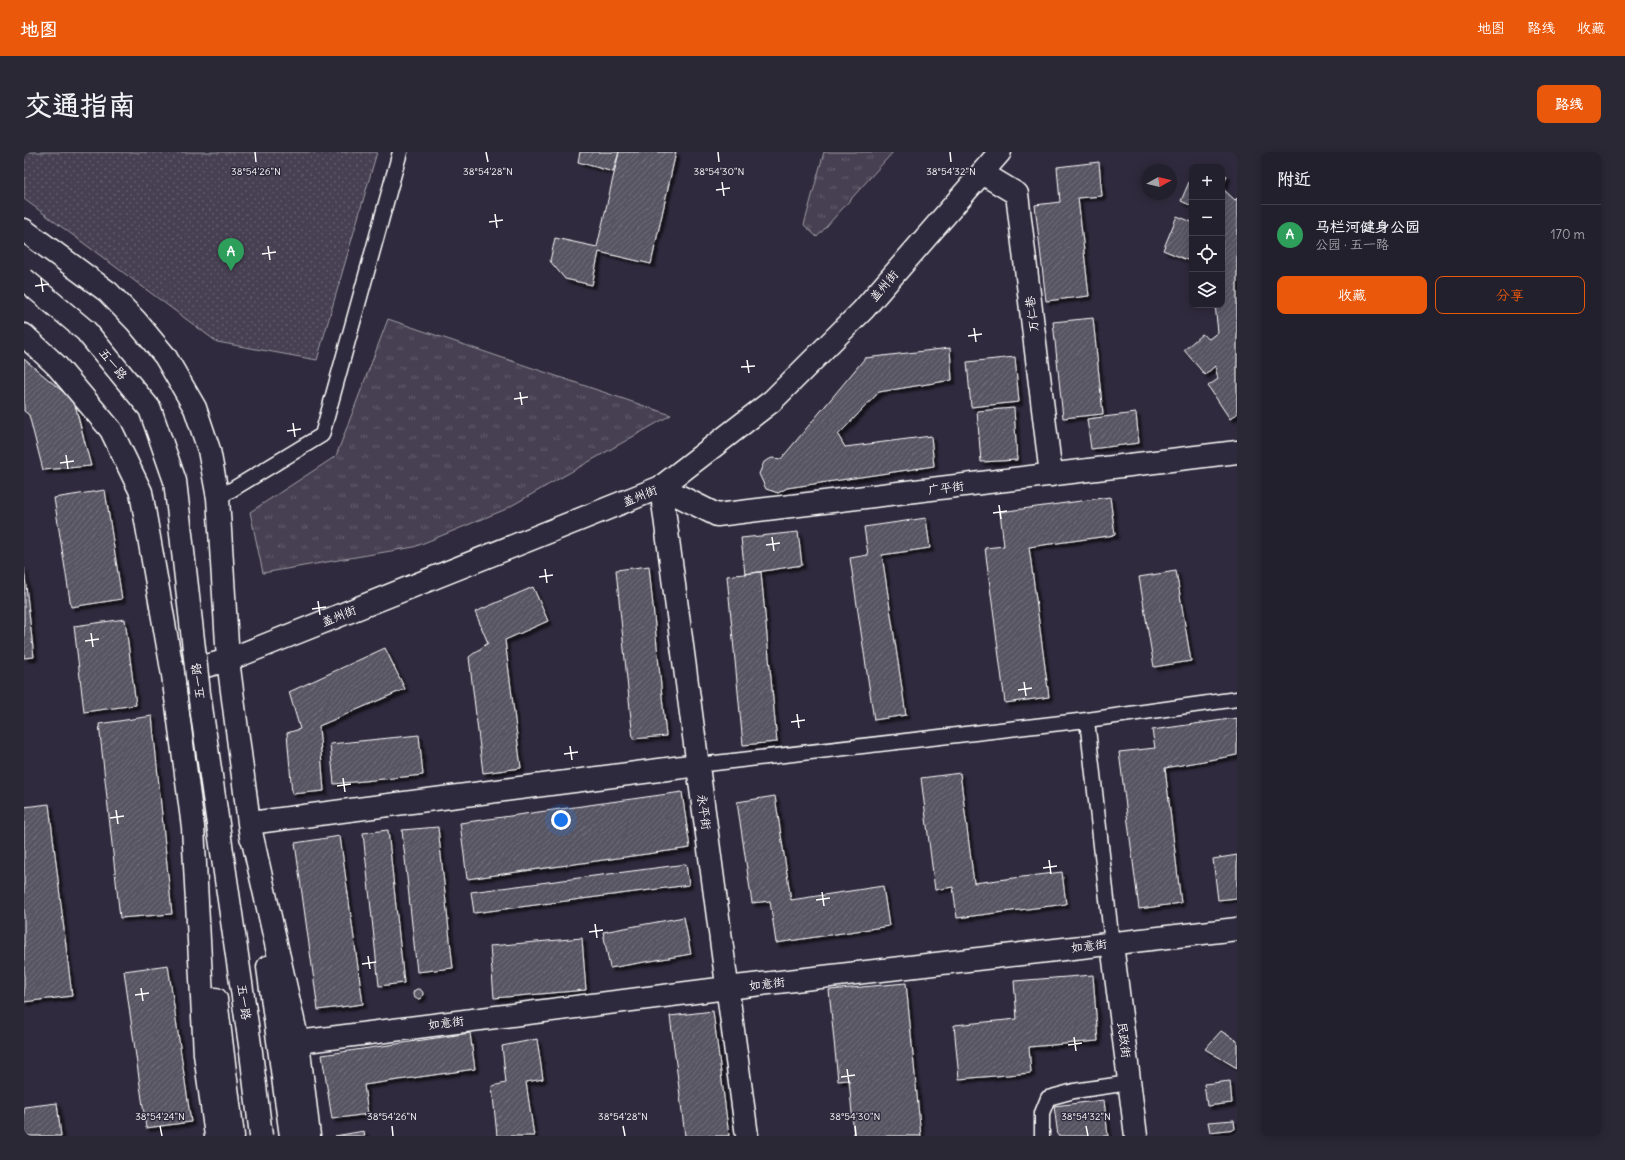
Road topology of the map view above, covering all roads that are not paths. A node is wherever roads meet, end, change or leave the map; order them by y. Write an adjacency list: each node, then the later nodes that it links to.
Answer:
1 (400, 152): 10 (lane)
2 (1000, 152): 3 (street, 盖州街)
3 (982, 173): 8 (street, 万仁巷); 9 (street, 盖州街)
4 (24, 230): 10 (street)
5 (24, 279): 25 (street, 五一路, bridge)
6 (24, 335): 12 (street)
7 (1237, 452): 8 (street, 广平街)
8 (1051, 475): 9 (street, 广平街)
9 (661, 487): 11 (street, 盖州街); 15 (street, 永平街)
10 (218, 498): 11 (street)
11 (228, 660): 12 (street, 盖州街); 16 (street)
12 (172, 675): 17 (street)
13 (1237, 699): 14 (lane)
14 (1087, 720): 15 (lane); 19 (lane)
15 (698, 765): 16 (street); 20 (street, 永平街)
16 (249, 823): 21 (street); 26 (street)
17 (194, 827): 23 (street); 24 (street)
18 (1237, 929): 19 (street, 如意街)
19 (1112, 944): 20 (street, 如意街); 22 (street, 民政街)
20 (728, 988): 21 (street, 如意街); 28 (street, 永平街)
21 (298, 1042): 27 (street)
22 (1129, 1083): 29 (lane); 30 (street, 民政街)
23 (216, 1136)
24 (233, 1136)
25 (261, 1136)
26 (291, 1136)
27 (309, 1136)
28 (747, 1136)
29 (1042, 1136)
30 (1136, 1136)

